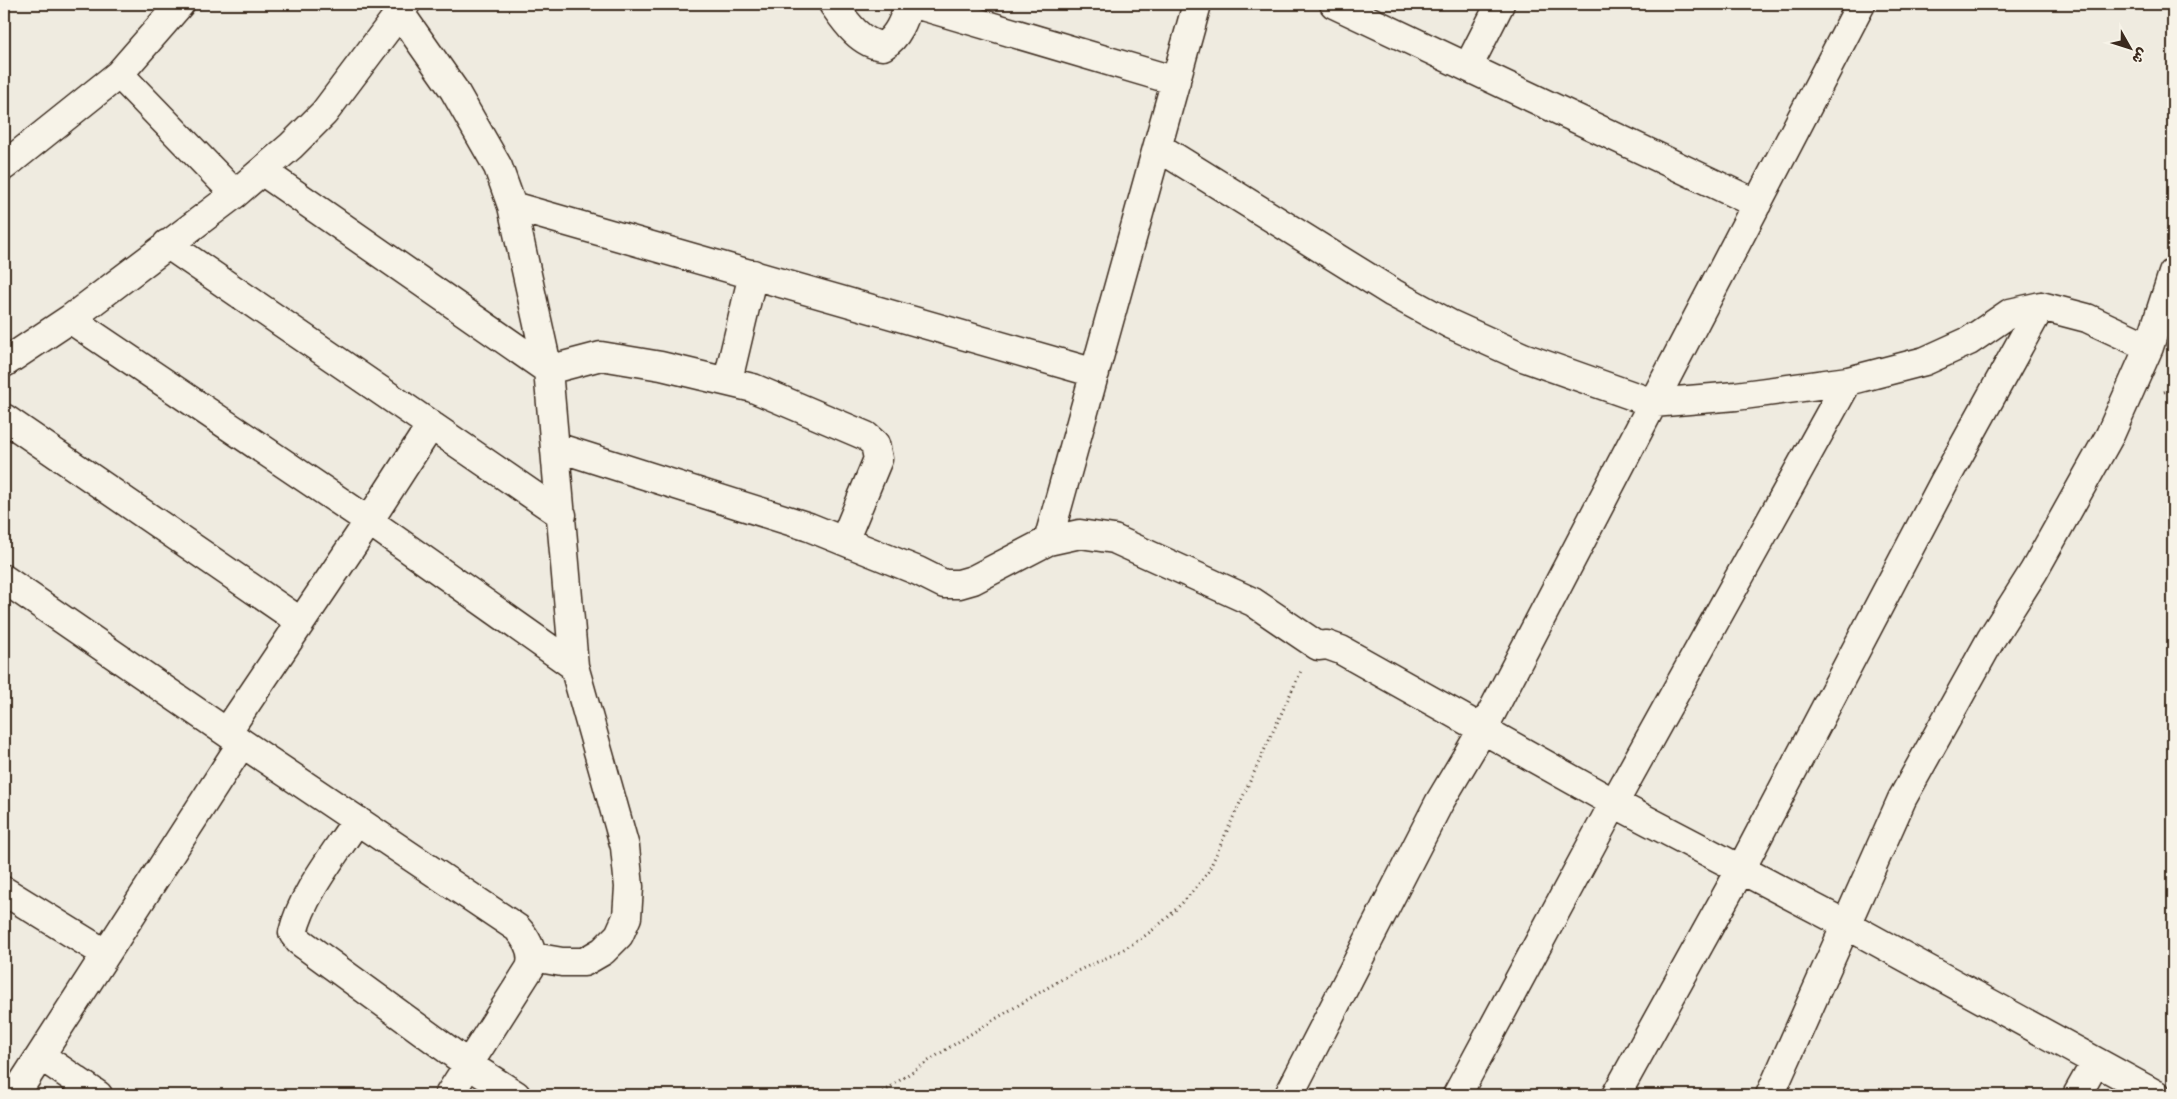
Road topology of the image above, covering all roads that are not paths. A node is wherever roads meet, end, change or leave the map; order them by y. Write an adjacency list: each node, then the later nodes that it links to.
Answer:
1 (180, 4): 11 (street)
2 (833, 4): 3 (street)
3 (909, 4)
4 (915, 4): 12 (street)
5 (1197, 4): 12 (street)
6 (1334, 4): 10 (street)
7 (1500, 4): 10 (street)
8 (1861, 4): 17 (street)
9 (403, 8): 15 (street); 18 (street)
10 (1468, 67): 17 (street)
11 (119, 74): 14 (street); 16 (street)
12 (1176, 81): 13 (street)
13 (1158, 147): 27 (street); 30 (street)
14 (4, 166)
15 (262, 171): 16 (street); 26 (street)
16 (235, 194): 19 (street)
17 (1757, 204): 30 (street)
18 (512, 206): 21 (street); 26 (street)
19 (167, 244): 23 (street); 32 (street)
20 (2173, 273): 24 (street)
21 (753, 274): 27 (street); 28 (street)
22 (2041, 306): 24 (street); 29 (street); 45 (street)
23 (70, 318): 25 (street); 35 (street)
24 (2149, 347): 47 (street)
25 (4, 362)
26 (548, 370): 28 (street); 33 (street)
27 (1095, 372): 37 (street)
28 (728, 380): 36 (street)
29 (1848, 381): 30 (street); 43 (street)
30 (1653, 403): 41 (street)
31 (4, 418): 39 (street)
32 (431, 425): 34 (street); 35 (street)
33 (556, 447): 34 (street); 36 (street)
34 (562, 515): 40 (street)
35 (369, 521): 39 (street); 40 (street)
36 (844, 541): 37 (street)
37 (1048, 541): 41 (street)
38 (4, 579): 42 (street)
39 (301, 622): 42 (street)
40 (574, 666): 49 (street)
41 (1482, 729): 43 (street); 57 (street)
42 (235, 737): 44 (street); 48 (street)
43 (1614, 803): 45 (street); 58 (street)
44 (357, 820): 49 (street); 52 (street)
45 (1741, 869): 47 (street); 59 (street)
46 (4, 891): 48 (street)
47 (1847, 925): 51 (street); 60 (street)
48 (106, 954): 50 (street)
49 (533, 957): 52 (street)
50 (40, 1056): 53 (street); 54 (street)
51 (2095, 1063): 61 (street); 62 (street)
52 (469, 1065): 55 (street); 56 (street)
53 (15, 1095)
54 (98, 1095)
55 (448, 1095)
56 (516, 1095)
57 (1289, 1095)
58 (1457, 1095)
59 (1616, 1095)
60 (1770, 1095)
61 (2077, 1095)
62 (2157, 1095)

